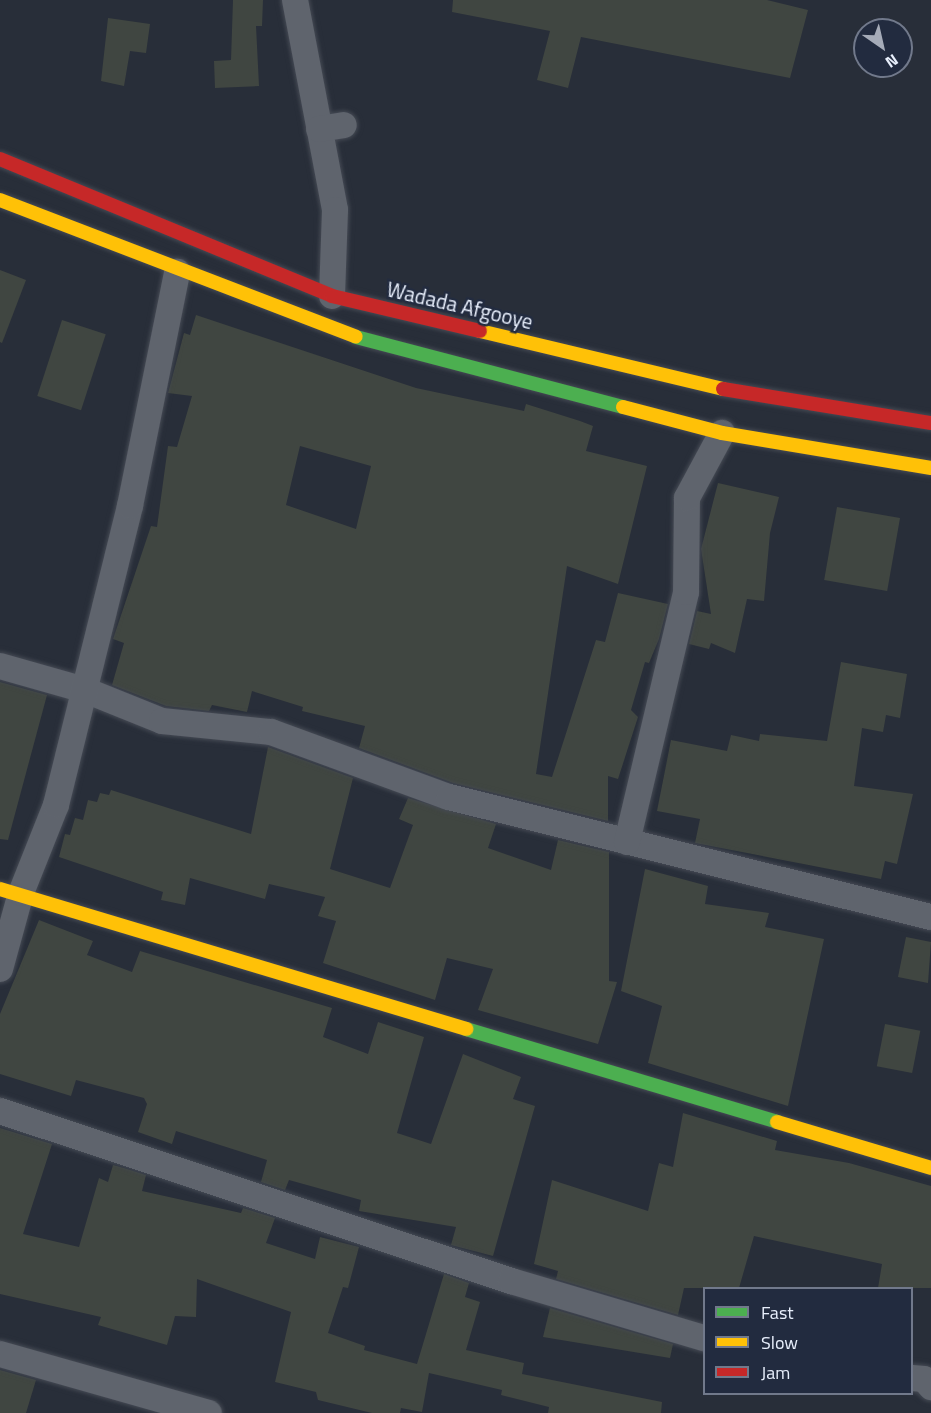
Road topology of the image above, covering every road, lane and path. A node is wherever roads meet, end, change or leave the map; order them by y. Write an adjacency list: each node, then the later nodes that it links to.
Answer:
1 (295, 0): 3 (street)
2 (345, 125): 3 (street)
3 (319, 129): 7 (street)
4 (0, 159): 7 (main road, Wadada Afgooye)
5 (0, 200): 6 (main road)
6 (177, 272): 9 (main road); 12 (street)
7 (332, 296): 8 (main road, Wadada Afgooye)
8 (931, 423)
9 (722, 433): 10 (main road); 13 (street)
10 (931, 468)
11 (0, 666): 12 (street)
12 (84, 690): 13 (street); 14 (street)
13 (627, 842): 15 (street)
14 (10, 891): 16 (street); 18 (main road)
15 (931, 917)
16 (0, 969)
17 (0, 1111): 19 (street)
18 (931, 1168)
19 (703, 1337)
20 (0, 1354): 23 (street)
21 (913, 1378): 22 (street)
22 (931, 1387)
23 (209, 1413)

